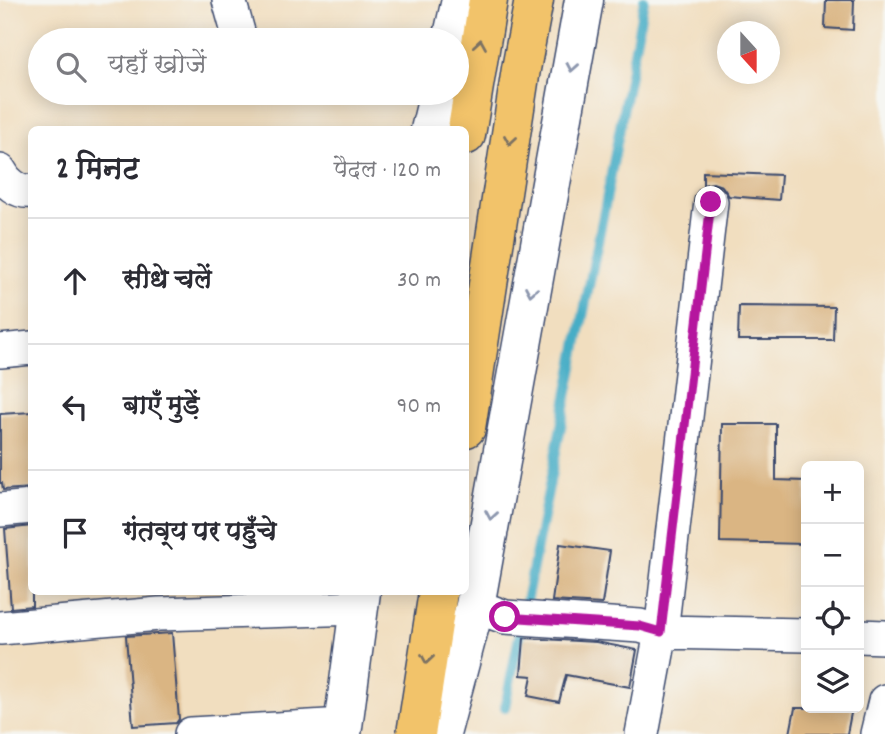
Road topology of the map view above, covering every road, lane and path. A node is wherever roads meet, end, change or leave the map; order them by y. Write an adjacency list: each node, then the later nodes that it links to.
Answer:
1 (229, 0): 6 (street)
2 (461, 0): 7 (street)
3 (488, 0): 8 (highway, one-way to 3)
4 (534, 0): 16 (highway, one-way to 16)
5 (584, 0): 22 (street, one-way to 22)
6 (237, 28)
7 (455, 28)
8 (469, 45)
9 (444, 105): 10 (highway, one-way to 9)
10 (436, 123)
11 (0, 172): 12 (street)
12 (28, 192)
13 (711, 202): 24 (street)
14 (28, 348): 15 (street)
15 (0, 351)
16 (469, 409)
17 (28, 508): 18 (street)
18 (0, 510)
19 (438, 595): 31 (highway, one-way to 31)
20 (360, 599): 21 (street); 29 (street)
21 (159, 603): 23 (street)
22 (490, 612): 24 (street); 32 (street)
23 (0, 628)
24 (661, 632): 25 (street); 33 (street)
25 (801, 635)
26 (864, 636): 27 (street)
27 (885, 636)
28 (885, 701): 34 (street)
29 (343, 729): 30 (street)
30 (191, 734)
31 (416, 734)
32 (441, 734)
33 (642, 734)
34 (877, 734)

